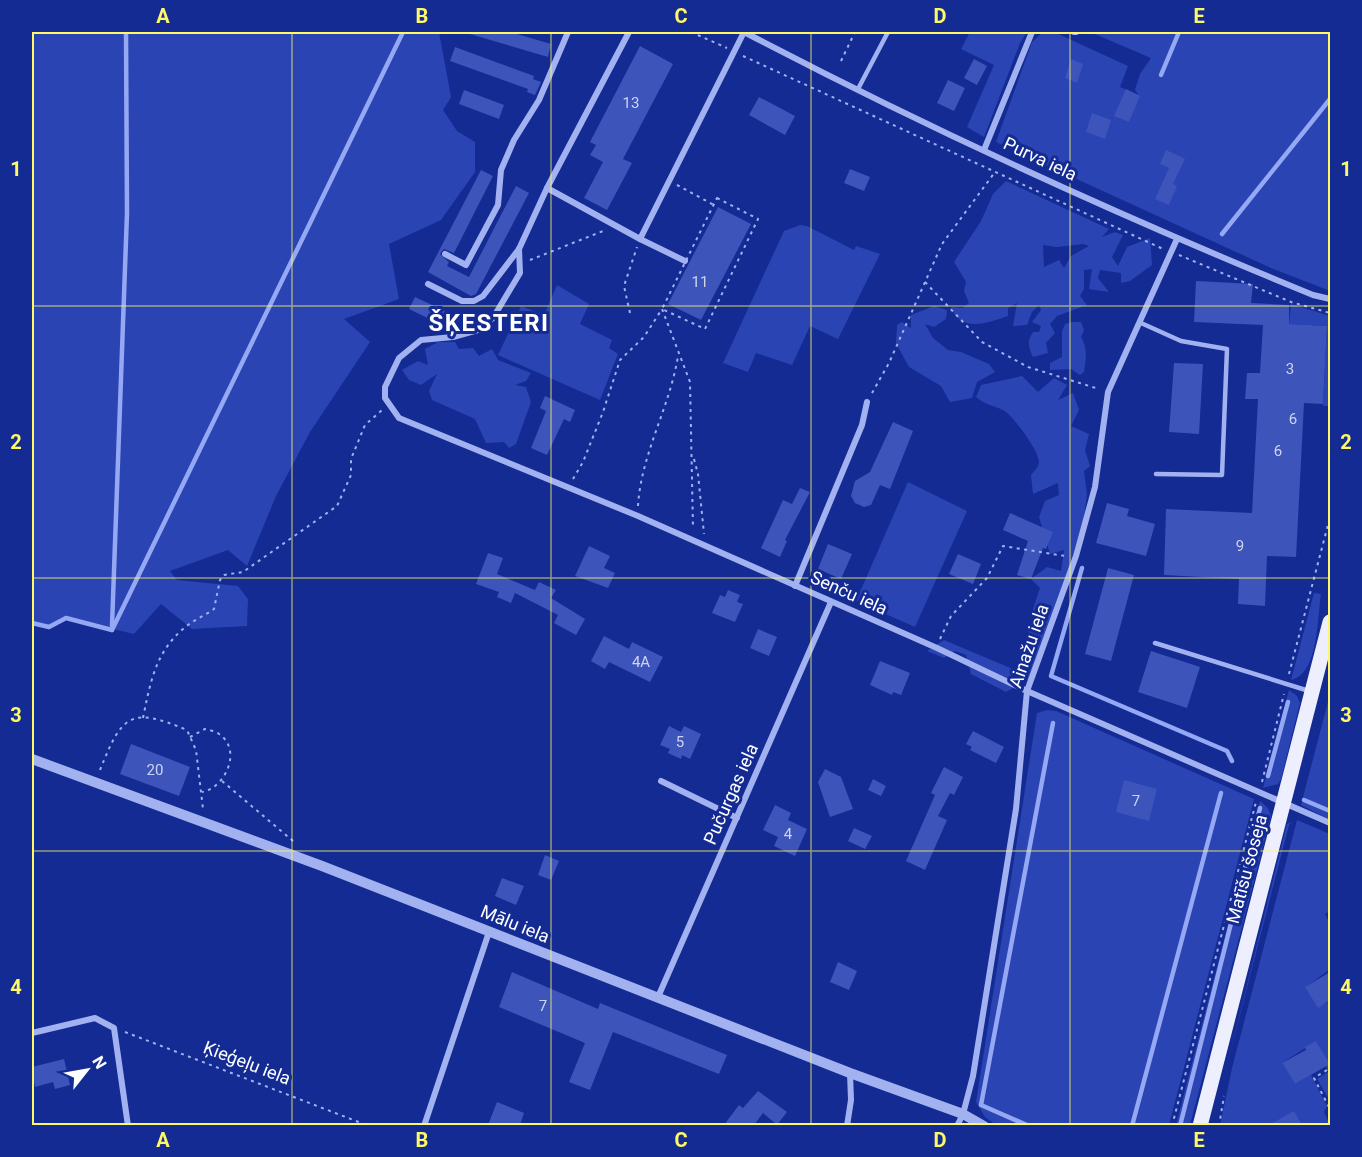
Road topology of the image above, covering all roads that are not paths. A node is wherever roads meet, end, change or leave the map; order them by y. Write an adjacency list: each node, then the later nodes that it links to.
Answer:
1 (568, 32): 12 (street)
2 (629, 32): 8 (street)
3 (744, 32): 6 (street, Purva iela); 9 (street)
4 (888, 32): 6 (lane)
5 (1032, 32): 7 (street)
6 (858, 89): 7 (street, Purva iela)
7 (984, 150): 10 (street, Purva iela)
8 (547, 188): 9 (street); 11 (street)
9 (640, 239): 13 (street)
10 (1177, 239): 15 (street, Purva iela); 16 (street, Ainažu iela)
11 (519, 249): 14 (street); 19 (street, Senču iela)
12 (445, 254)
13 (686, 261)
14 (428, 284)
15 (1330, 299)
16 (1140, 323): 18 (lane); 23 (street, Ainažu iela)
17 (867, 402): 19 (street)
18 (1156, 474)
19 (795, 586): 20 (street, Senču iela)
20 (831, 602): 23 (street, Senču iela); 28 (street, Pučurgas iela)
21 (1330, 622): 24 (main road, Matīšu šoseja)
22 (1155, 643): 24 (lane)
23 (1027, 691): 27 (street, Senču iela); 34 (street, Ainažu iela)
24 (1312, 692): 27 (main road, Matīšu šoseja)
25 (32, 759): 30 (street, Mālu iela)
26 (661, 781): 28 (street)
27 (1284, 804): 29 (street, Senču iela); 40 (main road, Matīšu šoseja)
28 (737, 818): 31 (street, Pučurgas iela)
29 (1330, 823)
30 (489, 932): 31 (street, Mālu iela); 36 (street)
31 (658, 997): 33 (street, Mālu iela)
32 (32, 1034): 35 (street)
33 (850, 1073): 34 (street, Mālu iela); 37 (street)
34 (963, 1114): 38 (street, Ainažu iela); 39 (street, Mālu iela)
35 (128, 1125)
36 (424, 1125)
37 (847, 1125)
38 (957, 1125)
39 (984, 1125)
40 (1200, 1125)

